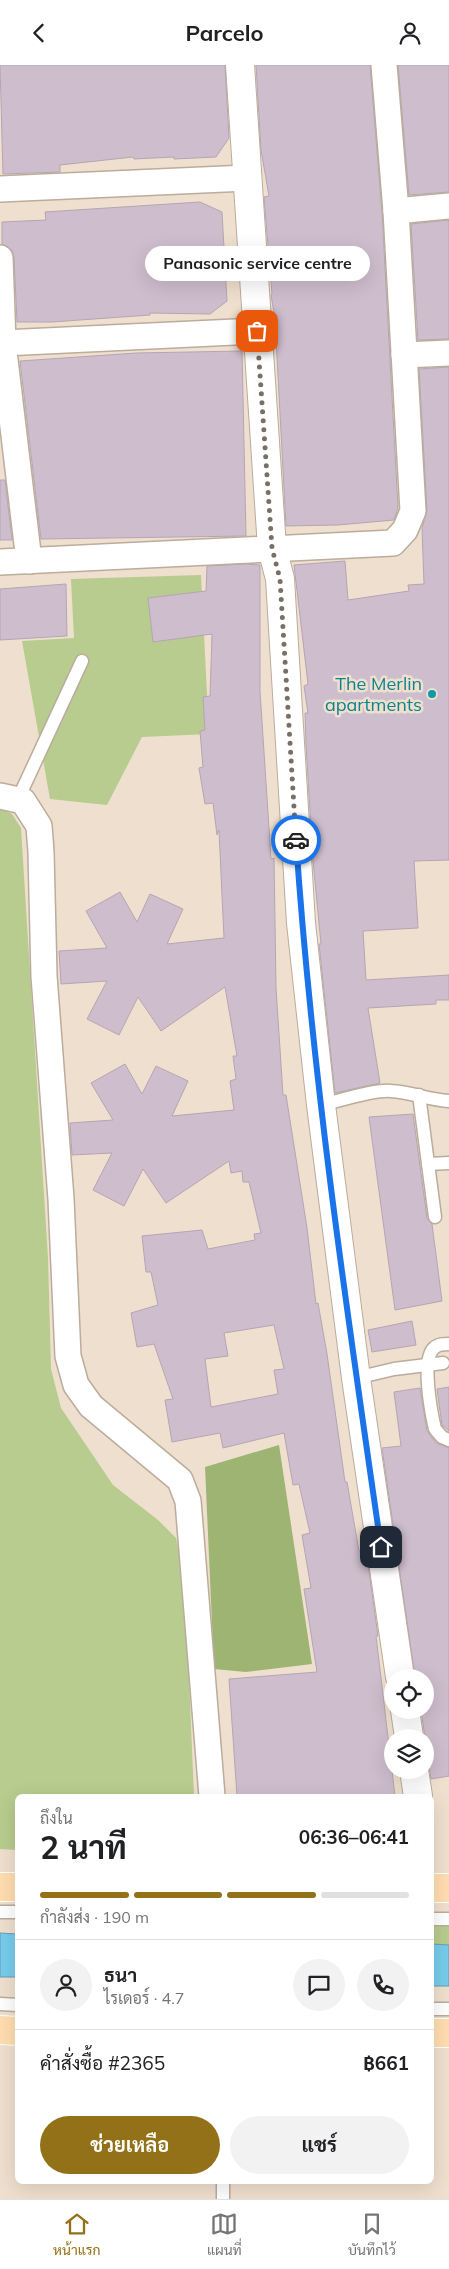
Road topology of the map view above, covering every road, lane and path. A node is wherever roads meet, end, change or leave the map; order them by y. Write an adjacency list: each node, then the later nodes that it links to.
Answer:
1 (240, 65): 3 (street)
2 (384, 65): 6 (street)
3 (247, 177): 4 (street); 8 (street)
4 (0, 189)
5 (449, 206): 6 (street)
6 (396, 211): 11 (street)
7 (0, 258): 9 (street)
8 (257, 331): 9 (street); 12 (street)
9 (3, 343): 13 (street)
10 (449, 353): 11 (street)
11 (404, 355): 12 (street)
12 (272, 548): 13 (street); 19 (street)
13 (29, 561): 14 (street)
14 (0, 562)
15 (82, 661): 16 (lane)
16 (9, 798): 30 (street)
17 (419, 1095): 18 (lane); 19 (lane); 21 (lane)
18 (449, 1101)
19 (321, 1105): 26 (street)
20 (449, 1163): 21 (lane)
21 (428, 1164): 22 (lane)
22 (435, 1217)
23 (449, 1344): 25 (lane)
24 (443, 1363): 25 (lane)
25 (427, 1365): 26 (lane); 27 (lane)
26 (356, 1378): 28 (street)
27 (449, 1440)
28 (399, 1669)
29 (415, 1779): 31 (street)
30 (212, 1794)
31 (418, 1794)
32 (0, 1887): 33 (main road)
33 (15, 1887)
34 (0, 1912): 35 (lane)
35 (15, 1912)
36 (434, 1919): 37 (lane)
37 (449, 1919)
38 (0, 2004): 39 (lane)
39 (15, 2005)
40 (434, 2009): 41 (lane)
41 (449, 2009)
42 (0, 2031): 43 (main road)
43 (15, 2031)
44 (434, 2033): 45 (main road)
45 (449, 2033)
46 (223, 2184): 47 (lane)
47 (223, 2199)

